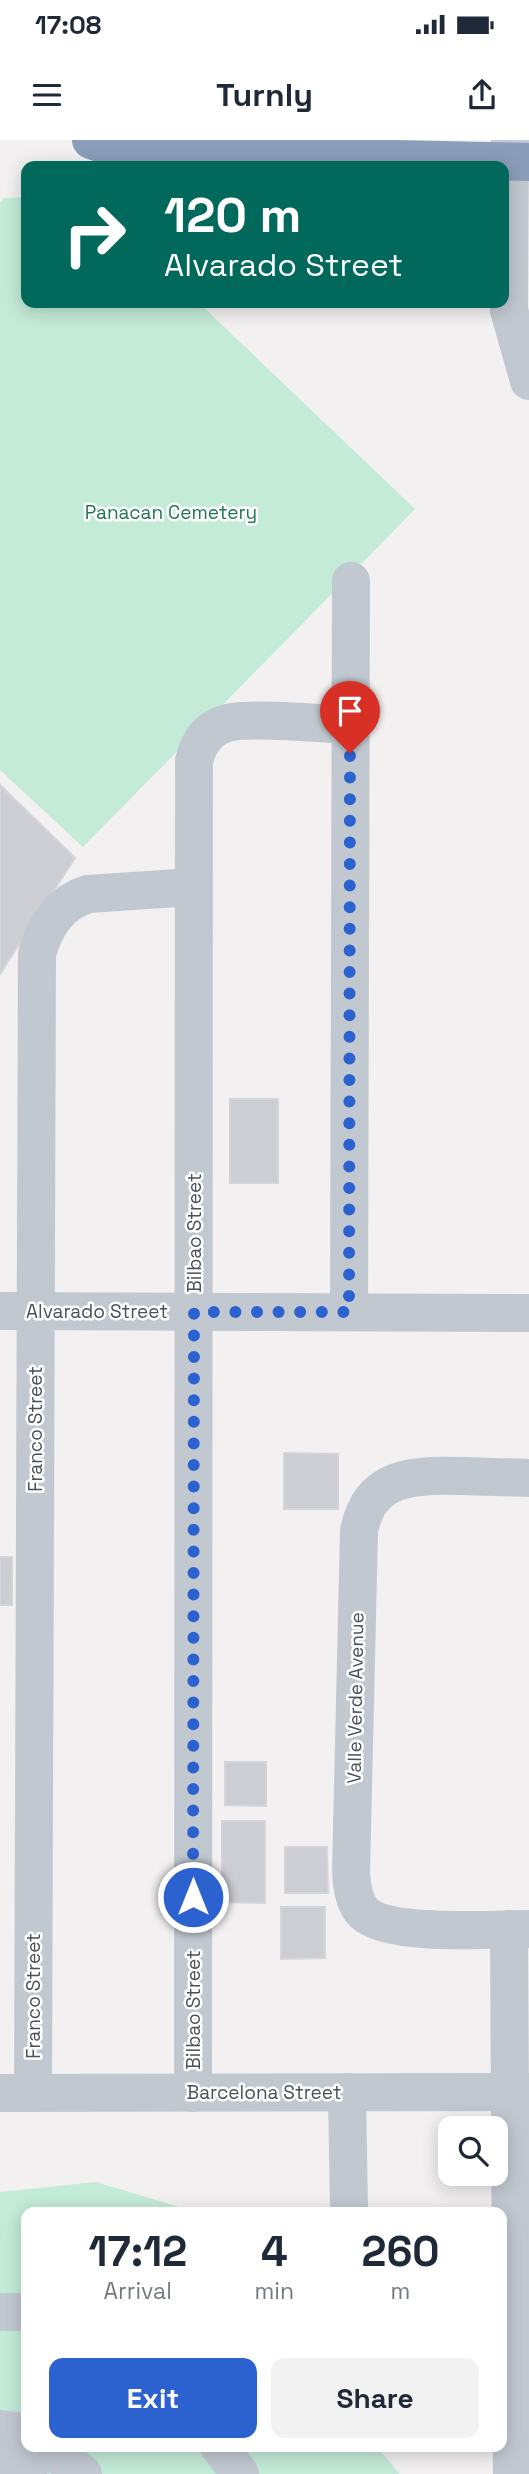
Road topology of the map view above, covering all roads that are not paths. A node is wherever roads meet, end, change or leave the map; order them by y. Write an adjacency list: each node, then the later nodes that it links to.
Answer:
1 (91, 140): 2 (highway)
2 (438, 150): 3 (highway)
3 (516, 154): 4 (street)
4 (519, 268): 5 (street)
5 (529, 381)
6 (351, 581): 7 (street)
7 (350, 725): 8 (street, Bilbao Street); 11 (street)
8 (193, 887): 9 (street, Franco Street); 10 (street, Bilbao Street)
9 (18, 1311): 10 (street, Alvarado Street); 18 (street, Franco Street)
10 (194, 1312): 11 (street, Alvarado Street); 15 (street, Bilbao Street)
11 (349, 1312): 12 (street, Alvarado Street)
12 (529, 1312)
13 (529, 1478): 14 (street, Valle Verde Avenue)
14 (519, 1929): 17 (street, Valle Verde Avenue)
15 (193, 2092): 16 (street, Barcelona Street); 18 (street, Barcelona Street)
16 (346, 2092): 17 (street, Barcelona Street); 19 (street)
17 (519, 2092): 30 (street, Valle Verde Avenue)
18 (16, 2093)
19 (349, 2207)
20 (0, 2312): 21 (street)
21 (21, 2312)
22 (0, 2430): 23 (street)
23 (21, 2437)
24 (32, 2452): 27 (street)
25 (53, 2452): 28 (street)
26 (224, 2452): 29 (street)
27 (0, 2463)
28 (83, 2474)
29 (240, 2474)
30 (512, 2474)

